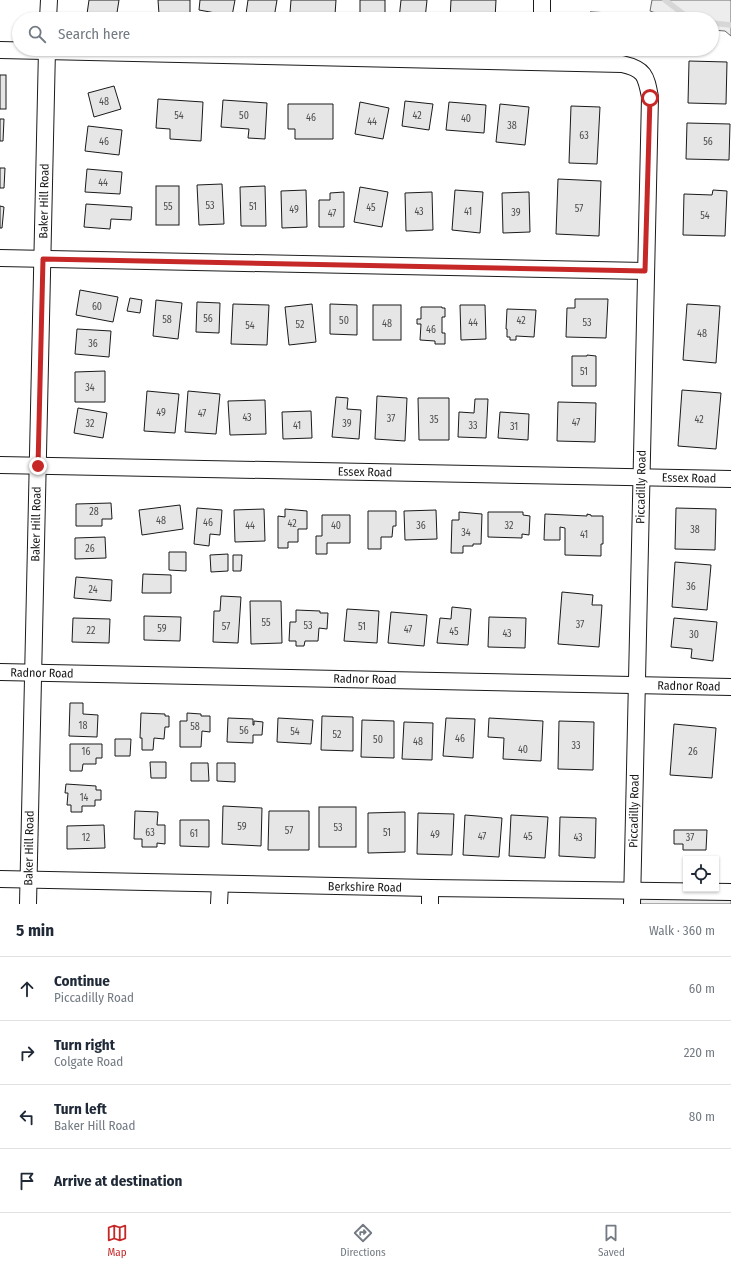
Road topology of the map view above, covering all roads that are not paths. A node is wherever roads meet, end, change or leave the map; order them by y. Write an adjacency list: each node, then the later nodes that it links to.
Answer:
1 (49, 0): 3 (street)
2 (542, 0): 4 (street)
3 (48, 12)
4 (542, 12)
5 (0, 50): 6 (street)
6 (12, 50)
7 (47, 56): 10 (street, Baker Hill Road)
8 (541, 56): 11 (street, Piccadilly Road)
9 (0, 258): 10 (street)
10 (43, 259): 11 (street); 13 (street, Baker Hill Road)
11 (645, 271): 14 (street, Piccadilly Road)
12 (0, 465): 13 (street, Essex Road)
13 (38, 466): 14 (street, Essex Road); 17 (street, Baker Hill Road)
14 (641, 477): 15 (street, Essex Road); 18 (street, Piccadilly Road)
15 (731, 479)
16 (0, 672): 17 (street, Radnor Road)
17 (33, 673): 18 (street, Radnor Road); 21 (street, Baker Hill Road)
18 (637, 685): 19 (street, Radnor Road); 25 (street, Piccadilly Road)
19 (731, 687)
20 (0, 879): 21 (street, Berkshire Road)
21 (28, 879): 22 (street, Berkshire Road); 26 (street, Baker Hill Road)
22 (220, 884): 23 (street, Berkshire Road); 27 (street)
23 (430, 888): 25 (street, Berkshire Road); 28 (street)
24 (731, 892): 25 (street, Berkshire Road)
25 (633, 898)
26 (28, 904)
27 (219, 904)
28 (430, 904)

